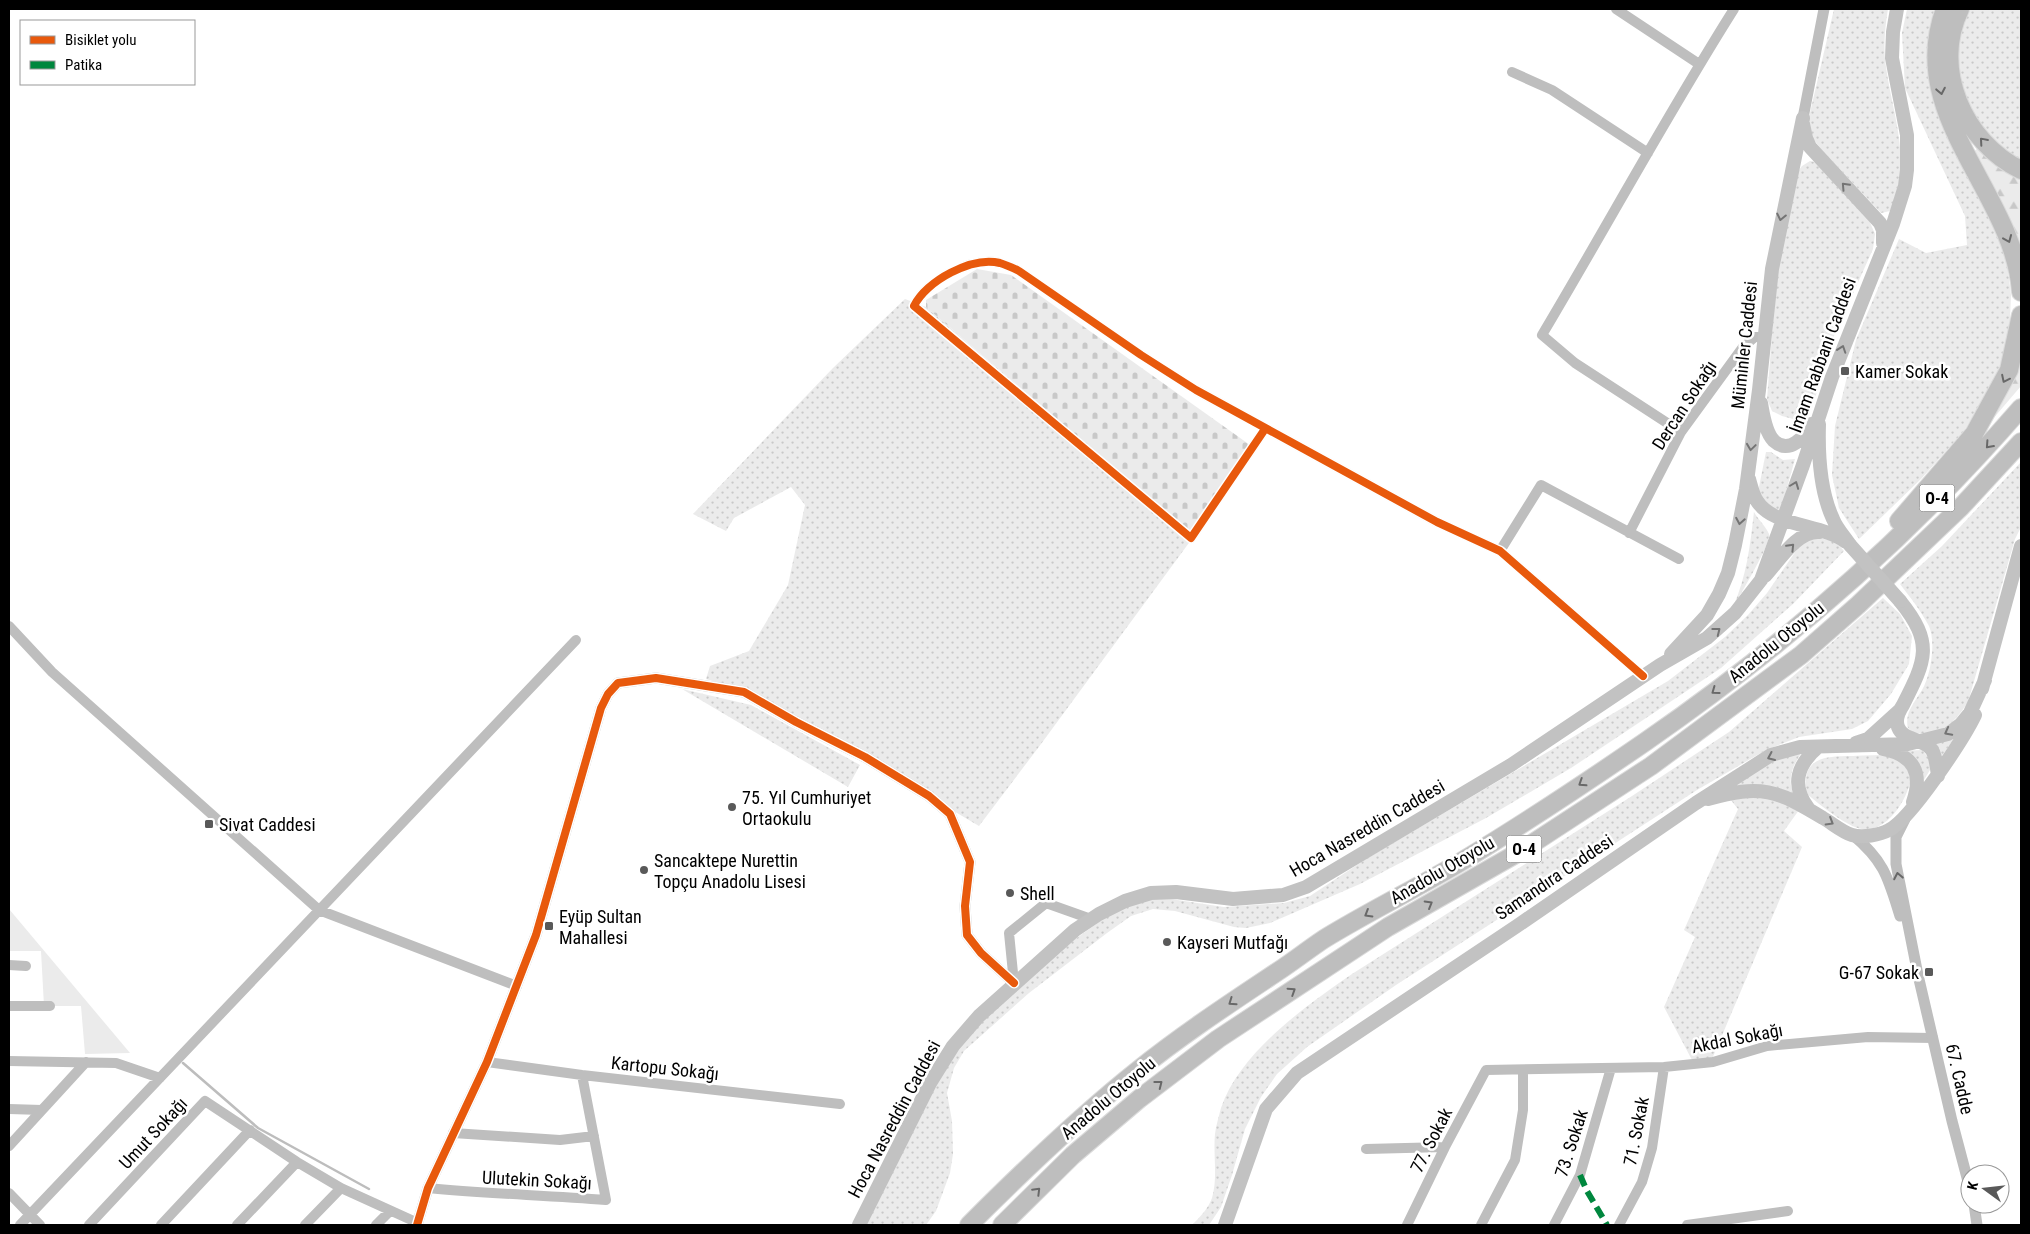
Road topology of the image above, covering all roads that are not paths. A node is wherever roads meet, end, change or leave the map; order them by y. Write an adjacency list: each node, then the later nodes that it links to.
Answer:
1 (1616, 9): 7 (street)
2 (1734, 9): 7 (street)
3 (1824, 9): 9 (street, Müminler Caddesi)
4 (1897, 9): 14 (main road, İmam Rabbani Caddesi)
5 (1945, 9): 17 (highway, one-way to 17)
6 (1960, 9): 13 (highway, one-way to 6)
7 (1699, 64): 10 (street)
8 (1512, 72): 10 (street)
9 (1803, 118): 11 (main road); 12 (main road, Müminler Caddesi)
10 (1648, 153): 24 (street)
11 (1817, 156): 12 (main road); 15 (main road, one-way to 11)
12 (1791, 169): 19 (main road, Müminler Caddesi, one-way to 19)
13 (2021, 170)
14 (1900, 202): 15 (main road); 16 (main road, İmam Rabbani Caddesi)
15 (1873, 216): 16 (main road)
16 (1881, 254): 22 (main road, İmam Rabbani Caddesi, one-way to 16)
17 (2021, 292)
18 (2021, 315): 35 (highway, one-way to 35)
19 (1765, 338): 20 (main road, Müminler Caddesi); 24 (street, Dercan Sokağı)
20 (1759, 390): 22 (main road); 26 (main road, Müminler Caddesi, one-way to 26)
21 (2021, 408): 35 (highway, Anadolu Otoyolu / O-4, one-way to 35)
22 (1820, 411): 27 (main road, İmam Rabbani Caddesi, one-way to 22); 30 (main road)
23 (1265, 429): 23 (street); 32 (street)
24 (1681, 432): 28 (street, Dercan Sokağı)
25 (2021, 442): 97 (highway, Anadolu Otoyolu / O-4, one-way to 25)
26 (1748, 473): 27 (main road); 38 (main road, Müminler Caddesi, one-way to 38)
27 (1783, 518): 29 (main road); 34 (main road, İmam Rabbani Caddesi)
28 (1628, 533): 32 (street); 33 (street)
29 (1831, 533): 30 (main road); 34 (main road, one-way to 29)
30 (1850, 545): 41 (main road, bridge)
31 (2021, 546): 40 (main road)
32 (1500, 551): 39 (street)
33 (1679, 559)
34 (1761, 580): 38 (main road, İmam Rabbani Caddesi, one-way to 34)
35 (1848, 583): 96 (highway, Anadolu Otoyolu / O-4, one-way to 96)
36 (9, 626): 51 (street)
37 (576, 640): 51 (street)
38 (1660, 665): 39 (main road, Hoca Nasreddin Caddesi)
39 (1643, 676): 52 (main road, Hoca Nasreddin Caddesi)
40 (1984, 680): 42 (main road, Samandıra Caddesi, one-way to 42); 46 (main road)
41 (1900, 709): 42 (main road); 43 (main road)
42 (1918, 741): 44 (main road, Samandıra Caddesi); 46 (main road)
43 (1847, 746): 44 (main road, Samandıra Caddesi); 45 (main road, Samandıra Caddesi)
44 (1873, 746): 49 (main road)
45 (1818, 747): 47 (main road, Samandıra Caddesi, one-way to 47); 48 (main road)
46 (1938, 776): 49 (main road)
47 (1696, 803): 48 (main road); 98 (main road, Samandıra Caddesi)
48 (1808, 808): 50 (main road, one-way to 50)
49 (1911, 809): 50 (main road); 55 (street, 67. Cadde, one-way to 49)
50 (1853, 836): 55 (street, 67. Cadde)
51 (319, 910): 57 (street); 69 (street)
52 (1091, 919): 56 (main road, Hoca Nasreddin Caddesi); 56 (street)
53 (9, 965): 54 (street)
54 (26, 966)
55 (1918, 975): 60 (street, 67. Cadde)
56 (1014, 983): 57 (street); 95 (main road, Hoca Nasreddin Caddesi)
57 (517, 986): 63 (street)
58 (9, 1006): 59 (street)
59 (50, 1006)
60 (1933, 1038): 65 (street, Akdal Sokağı); 80 (street, 67. Cadde)
61 (9, 1061): 62 (street)
62 (86, 1062): 69 (street); 72 (street)
63 (487, 1062): 68 (street, Kartopu Sokağı); 74 (street)
64 (1611, 1068): 65 (street, Akdal Sokağı); 67 (street, Akdal Sokağı); 101 (street, 73. Sokak)
65 (1664, 1068): 102 (street, 71. Sokak)
66 (1486, 1070): 67 (street, Akdal Sokağı); 77 (street, 77. Sokak)
67 (1523, 1070): 100 (street)
68 (582, 1075): 70 (street, Kartopu Sokağı); 75 (street, Ulutekin Sokağı)
69 (160, 1078): 86 (street)
70 (840, 1104)
71 (9, 1109): 72 (street)
72 (42, 1110): 76 (street)
73 (250, 1130): 79 (street); 90 (street, Umut Sokağı); 91 (street)
74 (453, 1133): 75 (street); 82 (street)
75 (594, 1136): 82 (street, Ulutekin Sokağı)
76 (9, 1146)
77 (1445, 1147): 78 (street); 99 (street, 77. Sokak)
78 (1366, 1149)
79 (297, 1162): 81 (street); 92 (street)
80 (1963, 1164)
81 (341, 1188): 84 (street); 93 (street)
82 (428, 1188): 87 (street)
83 (9, 1193): 86 (street)
84 (390, 1211): 87 (street); 94 (street)
85 (1788, 1211): 103 (street)
86 (30, 1215): 88 (street); 89 (street)
87 (417, 1224)
88 (20, 1225)
89 (40, 1225)
90 (89, 1225)
91 (161, 1225)
92 (237, 1225)
93 (305, 1225)
94 (376, 1225)
95 (859, 1225)
96 (969, 1225)
97 (1002, 1225)
98 (1225, 1225)
99 (1407, 1225)
100 (1481, 1225)
101 (1554, 1225)
102 (1619, 1225)
103 (1686, 1225)

